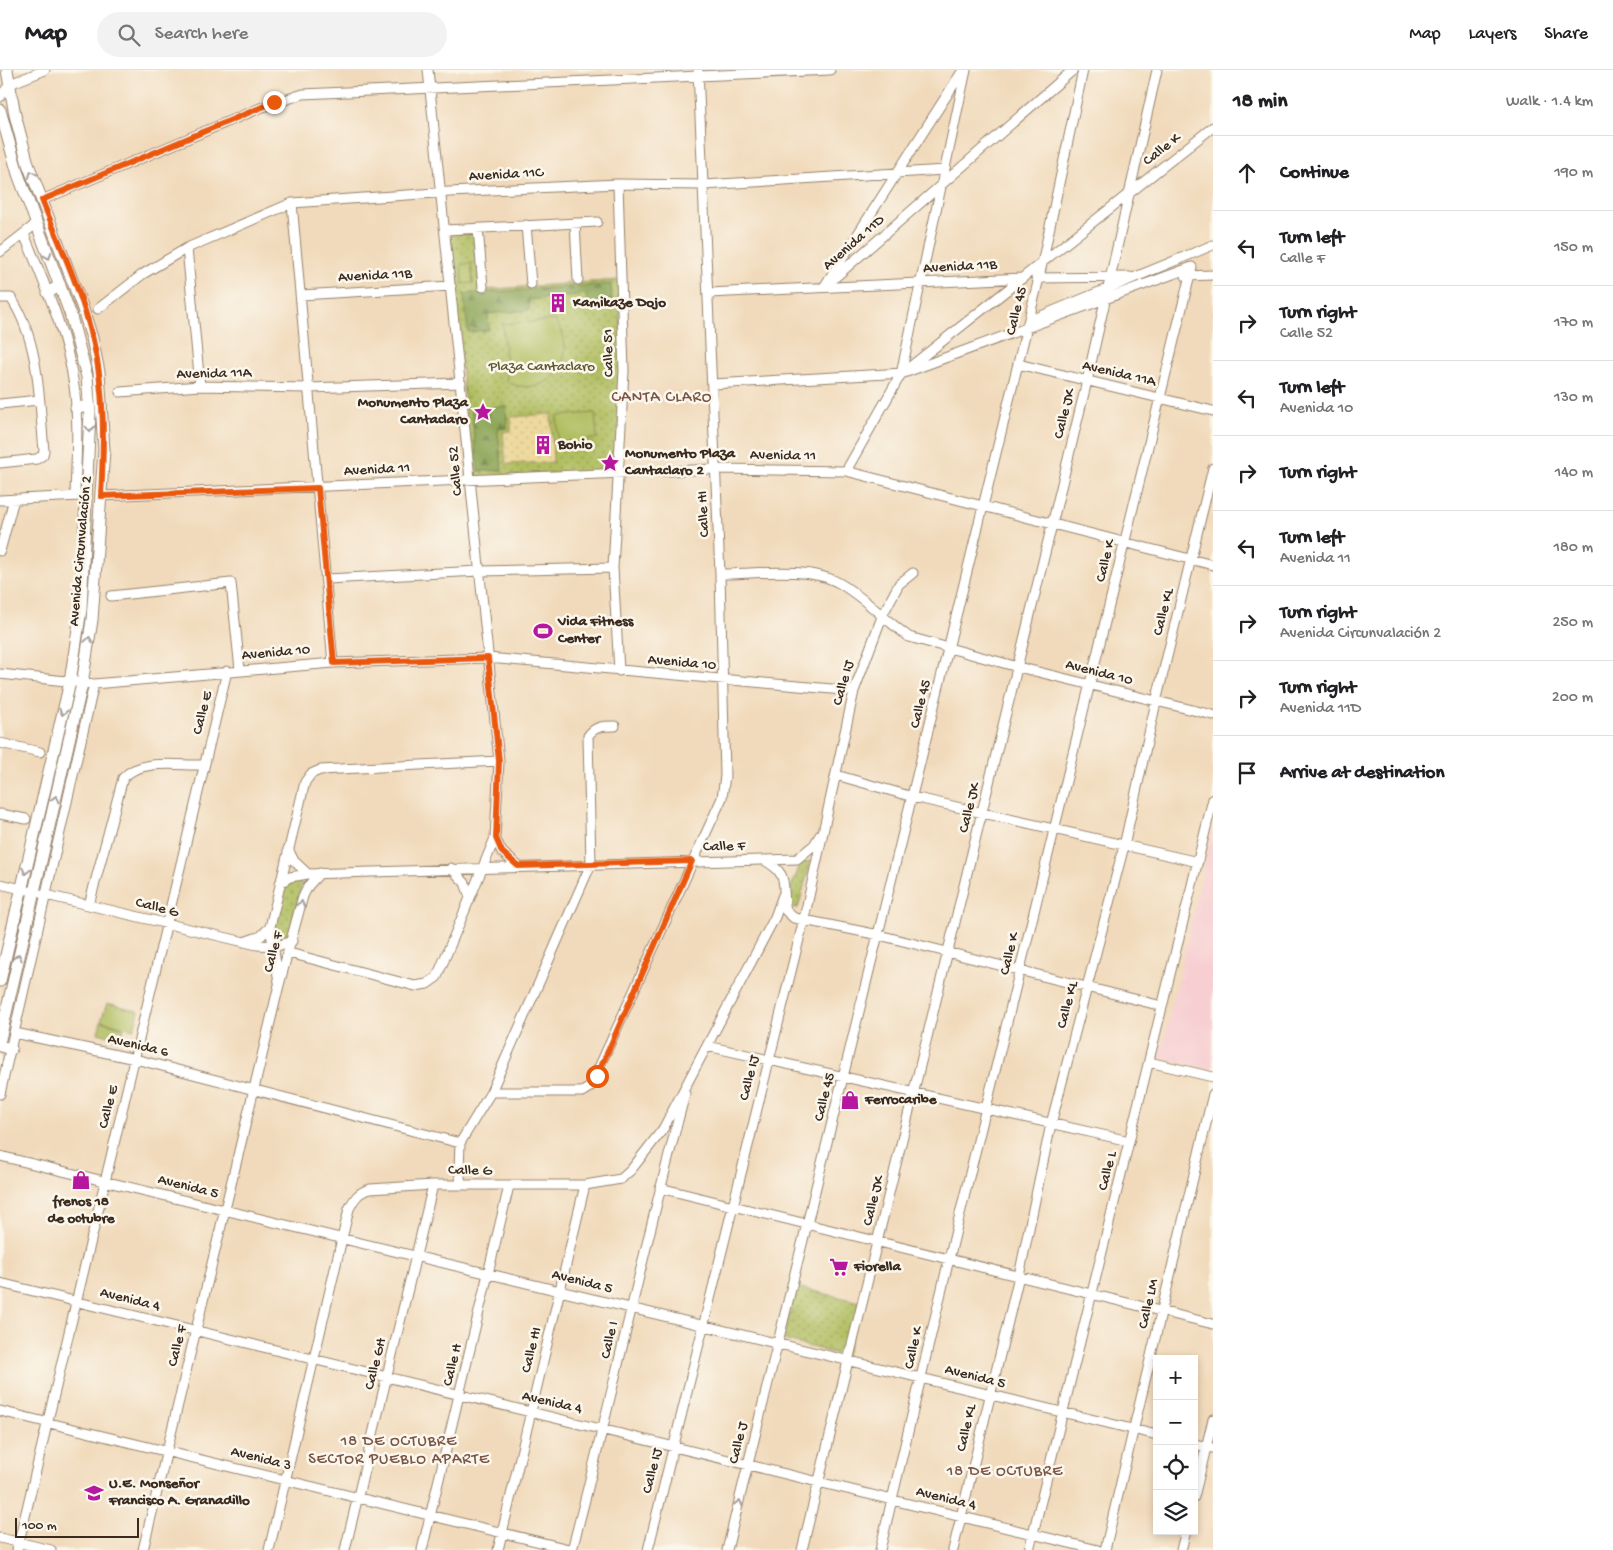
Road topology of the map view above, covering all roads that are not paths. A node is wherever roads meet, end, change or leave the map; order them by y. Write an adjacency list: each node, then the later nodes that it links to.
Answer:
1 (7, 70): 10 (main road, Avenida Circunvalación 2)
2 (45, 70): 10 (street)
3 (428, 70): 11 (street, Calle 52)
4 (830, 70): 9 (street)
5 (964, 70): 15 (street); 41 (street, Avenida 11D)
6 (1073, 70): 41 (street, Avenida 11D)
7 (1083, 70): 34 (street, Calle 45)
8 (1157, 70): 33 (street, Calle JK)
9 (698, 73): 11 (street); 17 (street, Calle HI)
10 (10, 84): 12 (street); 19 (main road, Avenida Circunvalación 2, one-way to 10)
11 (430, 87): 18 (street, Calle 52); 19 (street)
12 (0, 97)
13 (0, 110): 23 (main road, Avenida Circunvalación 2)
14 (1213, 127): 48 (street, Calle K)
15 (945, 170): 17 (street, Avenida 11C); 36 (street)
16 (618, 184): 17 (street, Avenida 11C); 18 (street, Avenida 11C); 65 (street, Calle 51)
17 (704, 185): 43 (street, Calle HI)
18 (442, 192): 20 (street, Avenida 11C); 26 (street, Calle 52)
19 (42, 200): 70 (main road, Avenida Circunvalación 2)
20 (292, 203): 29 (street, Avenida 11C); 44 (street)
21 (596, 222): 22 (street)
22 (575, 223): 24 (street); 35 (street)
23 (36, 224): 27 (street); 38 (main road, Avenida Circunvalación 2, one-way to 38)
24 (526, 225): 25 (street); 37 (street)
25 (478, 228): 26 (street); 40 (street)
26 (446, 230): 39 (street, Calle 52)
27 (24, 234): 30 (street); 42 (street)
28 (1213, 245): 48 (street)
29 (187, 248): 46 (street, Avenida 11C); 52 (street)
30 (0, 252)
31 (1213, 275): 32 (street, Avenida 11B)
32 (1190, 276): 33 (street, Avenida 11B); 48 (street); 55 (street, Calle K)
33 (1111, 277): 34 (street, Avenida 11B); 49 (street, Calle JK)
34 (1039, 278): 36 (street, Avenida 11B); 47 (street, Calle 45)
35 (578, 280)
36 (920, 283): 41 (street, Avenida 11B); 48 (street)
37 (531, 284)
38 (60, 285): 42 (main road); 58 (main road, Avenida Circunvalación 2)
39 (452, 286): 44 (street, Avenida 11B); 50 (street, Calle 52)
40 (483, 287)
41 (824, 287): 43 (street, Avenida 11B)
42 (48, 293): 59 (street)
43 (709, 293): 51 (street, Calle HI)
44 (301, 294): 53 (street)
45 (0, 298): 56 (street)
46 (98, 309)
47 (1018, 364): 49 (street, Avenida 11A); 73 (street, Calle 45)
48 (901, 374): 51 (street); 64 (street)
49 (1087, 381): 55 (street, Avenida 11A); 74 (street, Calle JK)
50 (461, 383): 53 (street, Avenida 11A); 66 (street, Calle 52)
51 (712, 384): 63 (street, Calle HI)
52 (200, 386): 53 (street, Avenida 11A); 54 (street, Avenida 11A)
53 (308, 388): 67 (street)
54 (120, 392)
55 (1160, 398): 60 (street, Avenida 11A); 75 (street, Calle K)
56 (39, 400): 57 (street); 61 (street)
57 (0, 404)
58 (90, 406): 59 (main road); 69 (main road, Avenida Circunvalación 2, one-way to 69)
59 (76, 408): 68 (street)
60 (1213, 411)
61 (0, 463)
62 (1213, 468): 77 (street, Calle KL)
63 (715, 469): 64 (street, Avenida 11); 65 (street, Avenida 11); 82 (street, Calle HI)
64 (846, 470): 73 (street, Avenida 11)
65 (617, 474): 66 (street, Avenida 11); 79 (street, Calle 51)
66 (470, 479): 67 (street, Avenida 11); 80 (street, Calle 52)
67 (318, 488): 70 (street, Avenida 11); 83 (street)
68 (75, 496): 69 (street); 71 (street)
69 (87, 496): 95 (main road, Avenida Circunvalación 2)
70 (101, 496): 95 (main road, Avenida Circunvalación 2, one-way to 70)
71 (14, 499): 72 (street); 76 (street)
72 (0, 500)
73 (984, 506): 74 (street, Avenida 11); 86 (street, Calle 45)
74 (1053, 524): 75 (street, Avenida 11); 89 (street, Calle JK)
75 (1125, 543): 77 (street, Avenida 11); 96 (street, Calle K)
76 (0, 551)
77 (1191, 560): 78 (street, Avenida 11); 98 (street, Calle KL)
78 (1213, 565)
79 (613, 568): 80 (street); 92 (street, Calle 51)
80 (478, 571): 83 (street); 87 (street, Calle 52)
81 (913, 573): 85 (street, Calle IJ)
82 (720, 574): 85 (street, Avenida 10); 94 (street, Calle HI)
83 (327, 579): 88 (street)
84 (111, 596): 90 (street)
85 (883, 614): 86 (street, Avenida 10); 97 (street, Calle IJ)
86 (949, 649): 89 (street, Avenida 10); 108 (street, Calle 45)
87 (488, 658): 88 (street, Avenida 10); 92 (street, Avenida 10); 103 (street, Calle 52)
88 (334, 663): 90 (street, Avenida 10)
89 (1018, 667): 96 (street, Avenida 10); 110 (street, Calle JK)
90 (240, 670): 91 (street, Avenida 10)
91 (227, 671): 95 (street, Avenida 10); 105 (street, Calle E)
92 (618, 671): 94 (street, Avenida 10)
93 (0, 674): 95 (street, Avenida 10)
94 (723, 680): 97 (street, Avenida 10); 119 (street, Calle HI)
95 (82, 683): 104 (main road, Avenida Circunvalación 2); 106 (street); 129 (main road, Avenida Circunvalación 2, one-way to 129)
96 (1090, 684): 98 (street, Avenida 10); 114 (street, Calle K)
97 (854, 691): 107 (street, Calle IJ)
98 (1156, 702): 99 (street, Avenida 10); 116 (street, Calle KL)
99 (1213, 715)
100 (615, 726): 121 (street)
101 (0, 743): 102 (street)
102 (40, 752)
103 (499, 761): 115 (street, Calle 52); 117 (street)
104 (64, 764): 106 (main road); 129 (main road, Avenida Circunvalación 2, one-way to 104)
105 (204, 766): 133 (street); 135 (street, Calle E)
106 (75, 767): 130 (street)
107 (836, 775): 108 (street); 113 (street, Calle IJ)
108 (913, 797): 110 (street); 137 (street, Calle 45)
109 (1213, 799): 120 (street, Calle L)
110 (983, 813): 114 (street); 142 (street, Calle JK)
111 (0, 814): 112 (street)
112 (26, 819)
113 (825, 825): 118 (street, Calle F); 134 (street, Calle IJ)
114 (1055, 830): 116 (street); 143 (street, Calle K)
115 (496, 838): 122 (street); 123 (street, Calle 52)
116 (1124, 846): 120 (street); 146 (street, Calle KL)
117 (288, 848): 126 (street); 127 (street)
118 (764, 860): 119 (street, Calle F); 131 (street)
119 (692, 861): 121 (street, Calle F); 159 (street, Calle HI)
120 (1198, 862): 147 (street, Calle L)
121 (591, 864): 122 (street, Calle F); 159 (street)
122 (518, 866): 123 (street, Calle F)
123 (483, 867): 124 (street, Calle F); 132 (street)
124 (451, 868): 125 (street, Calle F); 132 (street)
125 (320, 873): 126 (street); 138 (street, Calle F, one-way to 125)
126 (308, 874): 127 (street)
127 (280, 883): 136 (street)
128 (0, 884): 129 (street, Calle G)
129 (27, 891): 130 (street, Calle G); 144 (main road, Avenida Circunvalación 2); 149 (main road, Avenida Circunvalación 2, one-way to 129)
130 (46, 895): 133 (street, Calle G); 148 (street)
131 (783, 896): 134 (street); 150 (street, Calle G)
132 (470, 897): 141 (street)
133 (89, 905): 135 (street, Calle G)
134 (804, 920): 137 (street); 153 (street, Calle IJ)
135 (167, 925): 139 (street, Calle G); 152 (street, Calle E)
136 (270, 927): 139 (street); 140 (street)
137 (879, 936): 142 (street); 156 (street, Calle 45)
138 (292, 941): 140 (street, Calle G); 141 (street, Calle F)
139 (244, 942): 140 (street, Calle G)
140 (272, 946): 145 (street)
141 (289, 953): 145 (street, Calle F)
142 (949, 953): 143 (street); 160 (street, Calle JK)
143 (1020, 971): 146 (street); 163 (street, Calle K)
144 (0, 981)
145 (279, 985): 158 (street, Calle F)
146 (1087, 988): 147 (street); 164 (street, Calle KL)
147 (1162, 1006): 154 (street, Calle L)
148 (15, 1033): 151 (street); 152 (street, Avenida 6)
149 (0, 1038)
150 (707, 1046): 153 (street); 155 (street, Calle G)
151 (5, 1048): 161 (street)
152 (135, 1059): 158 (street, Avenida 6); 168 (street, Calle E)
153 (768, 1060): 156 (street); 174 (street, Calle IJ)
154 (1149, 1062): 157 (street); 165 (street, Calle L)
155 (690, 1077): 171 (street, Calle G); 173 (street, Calle I)
156 (844, 1077): 160 (street); 176 (street, Calle 45)
157 (1213, 1077)
158 (254, 1088): 166 (street, Avenida 6); 175 (street, Calle F)
159 (491, 1092): 166 (street)
160 (914, 1093): 163 (street); 178 (street, Calle JK)
161 (0, 1094)
162 (1213, 1094): 188 (street, Calle LM)
163 (986, 1109): 164 (street); 180 (street, Calle K)
164 (1051, 1124): 165 (street); 182 (street, Calle KL)
165 (1129, 1141): 185 (street, Calle L)
166 (460, 1143): 169 (street)
167 (0, 1156): 168 (street, Avenida 5)
168 (104, 1181): 175 (street, Avenida 5); 186 (street, Calle E)
169 (461, 1184): 170 (street, Calle G); 172 (street, Calle G)
170 (432, 1185): 177 (street, Calle G); 179 (street, Calle GH)
171 (585, 1185): 172 (street, Calle G); 184 (street, Calle HI)
172 (510, 1186): 181 (street, Calle H)
173 (660, 1188): 174 (street); 187 (street, Calle I)
174 (732, 1206): 176 (street); 190 (street, Calle IJ)
175 (224, 1210): 177 (street, Avenida 5); 191 (street, Calle F)
176 (808, 1224): 178 (street); 192 (street, Calle 45)
177 (343, 1238): 179 (street, Avenida 5); 194 (street, Calle G)
178 (878, 1242): 180 (street); 193 (street, Calle JK)
179 (417, 1256): 181 (street, Avenida 5); 195 (street, Calle GH)
180 (949, 1260): 182 (street); 196 (street, Calle K)
181 (490, 1274): 184 (street, Avenida 5); 197 (street, Calle H)
182 (1019, 1276): 185 (street); 198 (street, Calle KL)
183 (0, 1283): 186 (street, Avenida 4)
184 (560, 1291): 187 (street, Avenida 5); 200 (street, Calle HI)
185 (1092, 1294): 188 (street); 201 (street, Calle L)
186 (76, 1300): 191 (street, Avenida 4); 203 (street, Calle E)
187 (631, 1308): 190 (street, Avenida 5); 204 (street, Calle I)
188 (1162, 1311): 189 (street); 205 (street, Calle LM)
189 (1213, 1324)
190 (703, 1325): 192 (street, Avenida 5); 207 (street, Calle IJ)
191 (196, 1330): 194 (street, Avenida 4); 209 (street, Calle F)
192 (778, 1343): 193 (street, Avenida 5); 210 (street, Calle J)
193 (849, 1360): 196 (street, Avenida 5); 212 (street, Calle JK)
194 (315, 1361): 195 (street, Avenida 4); 211 (street, Calle G)
195 (387, 1378): 197 (street, Avenida 4); 214 (street, Calle GH)
196 (921, 1378): 198 (street, Avenida 5); 215 (street, Calle K)
197 (460, 1395): 200 (street, Avenida 4); 216 (street, Calle H)
198 (989, 1395): 201 (street, Avenida 5); 217 (street, Calle KL)
199 (0, 1411): 203 (street, Avenida 3)
200 (531, 1412): 204 (street, Avenida 4); 218 (street, Calle HI)
201 (1063, 1412): 205 (street, Avenida 5); 219 (street, Calle L)
202 (1213, 1419): 208 (street)
203 (49, 1423): 209 (street, Avenida 3); 222 (street, Calle E)
204 (604, 1429): 207 (street, Avenida 4); 229 (street, Calle I)
205 (1134, 1430): 206 (street, Avenida 5); 237 (street, Calle LM)
206 (1153, 1434)
207 (673, 1446): 210 (street, Avenida 4); 230 (street, Calle IJ)
208 (1210, 1448): 213 (street)
209 (166, 1450): 211 (street, Avenida 3); 224 (street, Calle F)
210 (748, 1464): 212 (street, Avenida 4); 231 (street, Calle J, one-way to 210)
211 (286, 1480): 214 (street, Avenida 3); 225 (street, Calle G)
212 (819, 1482): 215 (street, Avenida 4); 232 (street, Calle JK)
213 (1196, 1490)
214 (358, 1497): 216 (street, Avenida 3); 226 (street, Calle GH)
215 (892, 1500): 217 (street, Avenida 4); 233 (street, Calle K)
216 (431, 1515): 218 (street, Avenida 3); 227 (street, Calle H)
217 (961, 1516): 219 (street, Avenida 4); 234 (street, Calle KL)
218 (502, 1533): 228 (street, Calle HI); 229 (street, Avenida 3)
219 (1033, 1534): 235 (street, Calle L); 236 (street, Avenida 4)
220 (1185, 1535): 238 (street)
221 (0, 1538): 222 (street)
222 (18, 1546): 223 (street)
223 (51, 1550)
224 (142, 1550)
225 (270, 1550)
226 (345, 1550)
227 (422, 1550)
228 (498, 1550)
229 (572, 1550)
230 (648, 1550)
231 (727, 1550)
232 (802, 1550)
233 (880, 1550)
234 (954, 1550)
235 (1029, 1550)
236 (1098, 1550)
237 (1105, 1550)
238 (1181, 1550)

